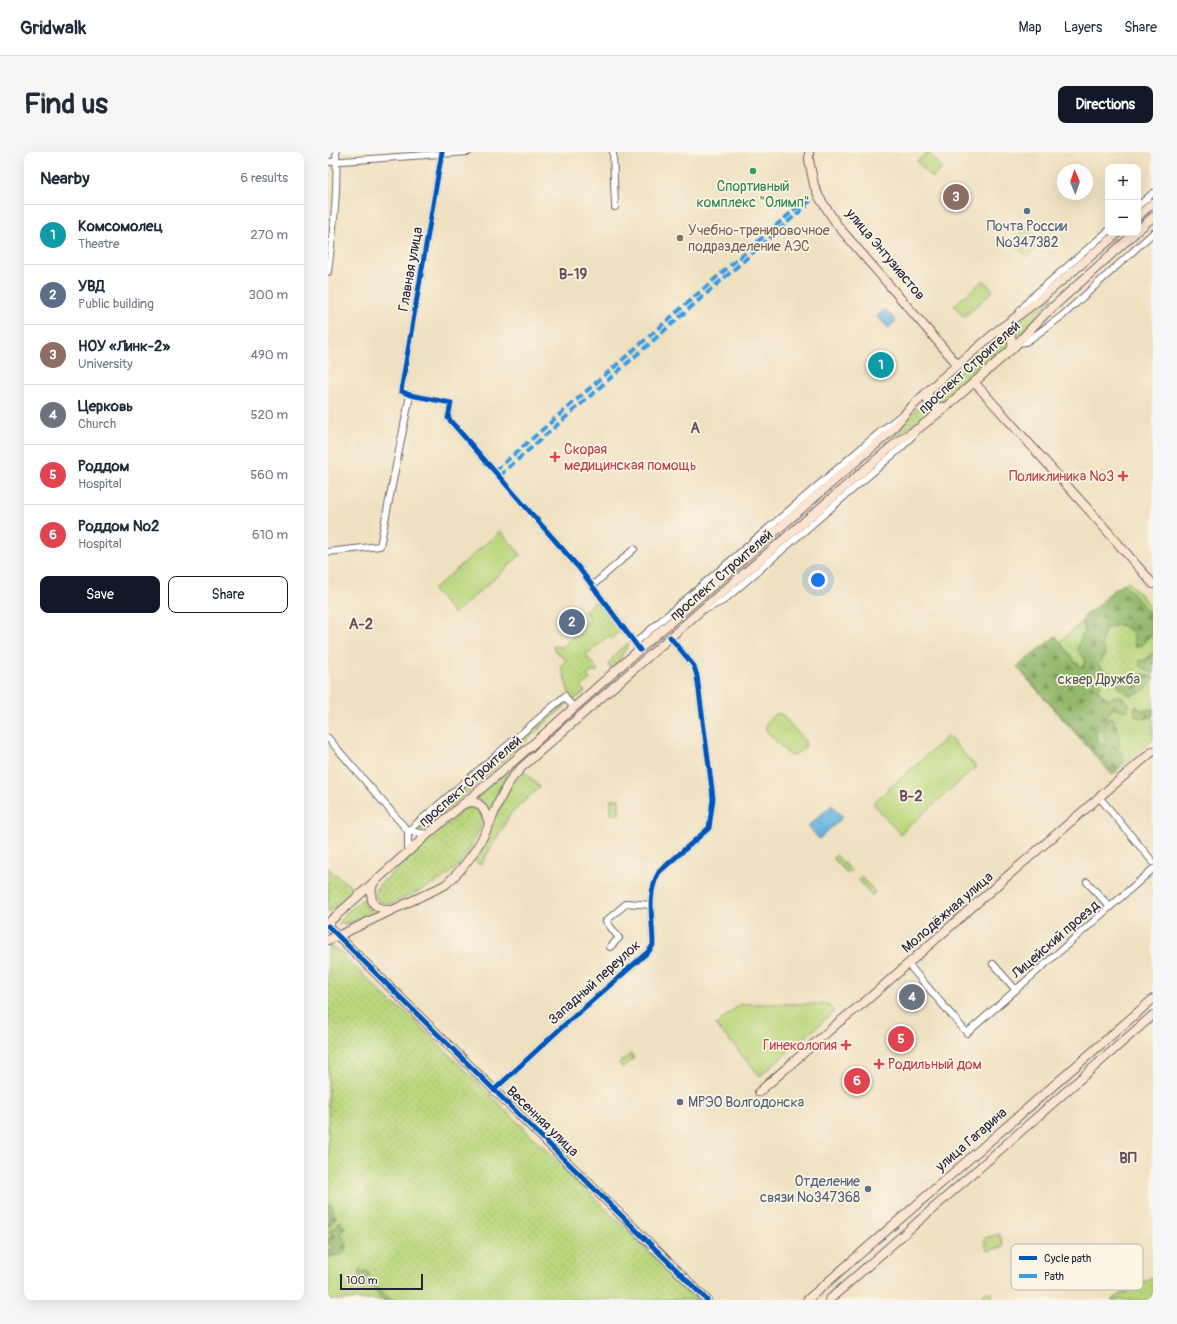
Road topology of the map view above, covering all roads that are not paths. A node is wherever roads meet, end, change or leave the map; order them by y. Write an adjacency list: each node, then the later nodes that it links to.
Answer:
1 (336, 152): 7 (street)
2 (468, 152): 6 (street)
3 (613, 152): 12 (street)
4 (809, 152): 24 (street)
5 (812, 152): 24 (street, улица Энтузиастов)
6 (442, 153): 7 (street); 27 (street, Главная улица)
7 (336, 161): 8 (street); 20 (street)
8 (328, 162)
9 (1153, 193): 10 (street)
10 (1141, 203)
11 (1153, 203): 13 (street)
12 (615, 206)
13 (1141, 213)
14 (1153, 217): 15 (street)
15 (1141, 227)
16 (1153, 233): 23 (street)
17 (1105, 234): 21 (street)
18 (1114, 236): 21 (street, проспект Строителей)
19 (1132, 236): 23 (street, проспект Строителей)
20 (328, 272)
21 (1015, 317): 22 (street, проспект Строителей)
22 (997, 331): 23 (street); 24 (street, проспект Строителей)
23 (1014, 346): 25 (street, проспект Строителей)
24 (959, 363): 26 (street, проспект Строителей)
25 (976, 380): 28 (street, проспект Строителей); 29 (street)
26 (929, 390): 28 (street); 36 (street, проспект Строителей)
27 (410, 395): 31 (street); 34 (street)
28 (946, 407): 35 (street, проспект Строителей)
29 (1120, 543): 32 (street); 33 (street)
30 (634, 549): 34 (street)
31 (328, 552)
32 (1153, 578)
33 (1153, 584)
34 (592, 586): 36 (street)
35 (670, 638): 42 (street, проспект Строителей); 50 (street, Западный переулок)
36 (638, 646): 37 (street, проспект Строителей)
37 (574, 707): 41 (street, проспект Строителей); 43 (street)
38 (328, 738): 43 (street)
39 (1153, 751): 40 (street, Молодёжная улица)
40 (1100, 798): 46 (street); 57 (street, Молодёжная улица)
41 (463, 804): 42 (street); 44 (street, проспект Строителей)
42 (489, 824): 52 (street, проспект Строителей)
43 (408, 832): 44 (street); 45 (street)
44 (428, 834): 45 (street, проспект Строителей)
45 (408, 852): 49 (street, проспект Строителей)
46 (1153, 862)
47 (1153, 869): 51 (street, Лицейский проезд)
48 (1087, 882): 51 (street, Лицейский проезд)
49 (373, 883): 52 (street); 53 (street, проспект Строителей)
50 (651, 905): 56 (street); 62 (street, Западный переулок)
51 (1110, 907): 59 (street, Лицейский проезд)
52 (392, 910): 54 (street, проспект Строителей)
53 (328, 925): 54 (street, Весенняя улица)
54 (338, 936): 55 (street, проспект Строителей); 62 (street, Весенняя улица)
55 (328, 940)
56 (610, 947)
57 (908, 964): 59 (street, Лицейский проезд); 63 (street, Молодёжная улица)
58 (994, 964): 59 (street, Лицейский проезд)
59 (1016, 990)
60 (1153, 999): 65 (street, улица Гагарина)
61 (1153, 1015): 66 (street, улица Гагарина)
62 (494, 1090): 64 (street, Весенняя улица)
63 (759, 1092)
64 (707, 1300)
65 (807, 1300)
66 (829, 1300)

